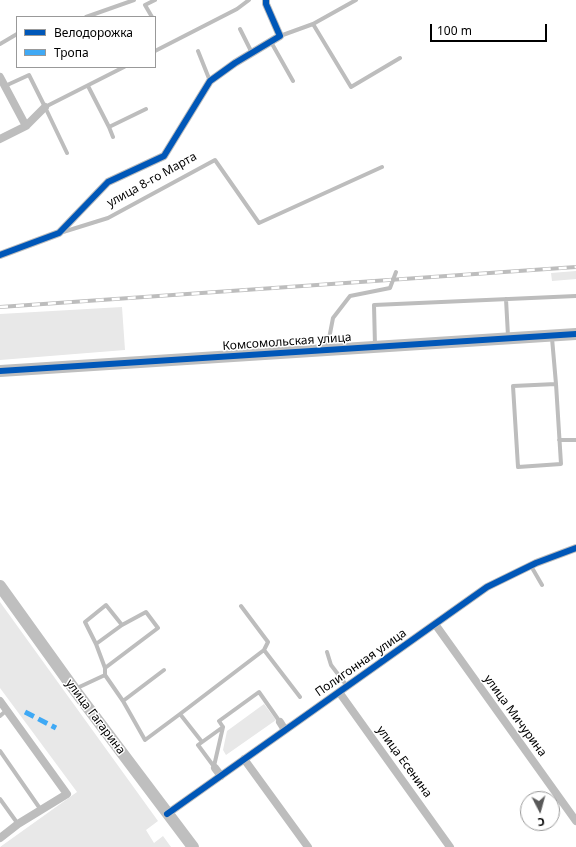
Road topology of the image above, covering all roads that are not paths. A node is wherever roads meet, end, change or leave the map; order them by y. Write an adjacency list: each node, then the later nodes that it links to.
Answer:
1 (134, 0): 8 (lane)
2 (141, 0): 7 (lane)
3 (155, 0): 7 (lane)
4 (249, 0): 16 (lane)
5 (266, 0): 13 (street)
6 (356, 0): 10 (lane)
7 (145, 5): 9 (lane)
8 (89, 16)
9 (151, 16)
10 (313, 24): 13 (lane); 19 (lane)
11 (240, 29): 18 (lane)
12 (16, 35): 15 (lane)
13 (280, 36): 14 (street, улица 8-го Марта)
14 (271, 41): 18 (street, улица 8-го Марта); 23 (lane)
15 (0, 44)
16 (156, 50)
17 (198, 51): 22 (lane)
18 (252, 53): 22 (street, улица 8-го Марта)
19 (400, 58)
20 (122, 68): 25 (lane)
21 (0, 77): 24 (street)
22 (210, 81): 34 (street, улица 8-го Марта)
23 (293, 81)
24 (5, 86): 26 (lane); 28 (street)
25 (88, 86): 26 (lane); 29 (lane)
26 (45, 107): 28 (street); 32 (lane)
27 (146, 109): 29 (lane)
28 (26, 126): 31 (street)
29 (109, 127): 30 (lane)
30 (113, 137)
31 (0, 139)
32 (67, 153)
33 (382, 167): 34 (lane, улица 8-го Марта)
34 (59, 233): 35 (street, улица 8-го Марта)
35 (0, 255)
36 (396, 272): 43 (lane)
37 (576, 296): 38 (lane)
38 (506, 299): 41 (lane); 42 (lane)
39 (576, 334): 40 (street, Комсомольская улица)
40 (552, 335): 41 (street, Комсомольская улица); 45 (lane)
41 (508, 338): 42 (street, Комсомольская улица)
42 (375, 347): 43 (street, Комсомольская улица)
43 (326, 350): 44 (street, Комсомольская улица)
44 (0, 371)
45 (556, 384): 46 (lane); 46 (lane)
46 (559, 440): 47 (lane)
47 (576, 440)
48 (576, 548): 49 (street, Полигонная улица)
49 (530, 565): 50 (lane); 53 (street, Полигонная улица)
50 (542, 585)
51 (0, 586): 62 (street, улица Гагарина)
52 (241, 606): 56 (lane)
53 (435, 624): 61 (street, Полигонная улица); 80 (street, улица Мичурина)
54 (122, 625): 55 (lane); 55 (lane); 58 (lane)
55 (96, 644): 58 (lane)
56 (264, 650): 64 (lane); 68 (lane)
57 (327, 652): 61 (lane)
58 (105, 668): 60 (lane)
59 (164, 670): 66 (lane)
60 (105, 675): 62 (lane); 66 (lane)
61 (348, 686): 63 (street, Полигонная улица)
62 (74, 689): 79 (street, улица Гагарина)
63 (339, 692): 71 (street, Полигонная улица); 85 (street, улица Есенина)
64 (300, 697)
65 (0, 701): 67 (street)
66 (123, 701): 68 (lane)
67 (3, 713): 78 (street)
68 (180, 714): 72 (lane)
69 (280, 722): 70 (lane); 71 (street)
70 (224, 727): 72 (lane); 75 (lane)
71 (285, 730): 74 (street, Полигонная улица)
72 (202, 742): 75 (lane)
73 (0, 751): 78 (lane)
74 (244, 759): 76 (street, Полигонная улица); 84 (street)
75 (215, 768): 76 (street)
76 (221, 776): 79 (street, Полигонная улица)
77 (0, 799): 81 (lane)
78 (41, 810): 81 (street)
79 (167, 814): 83 (street, улица Гагарина)
80 (576, 821)
81 (18, 824): 82 (street)
82 (0, 838)
83 (193, 847)
84 (308, 847)
85 (450, 847)

